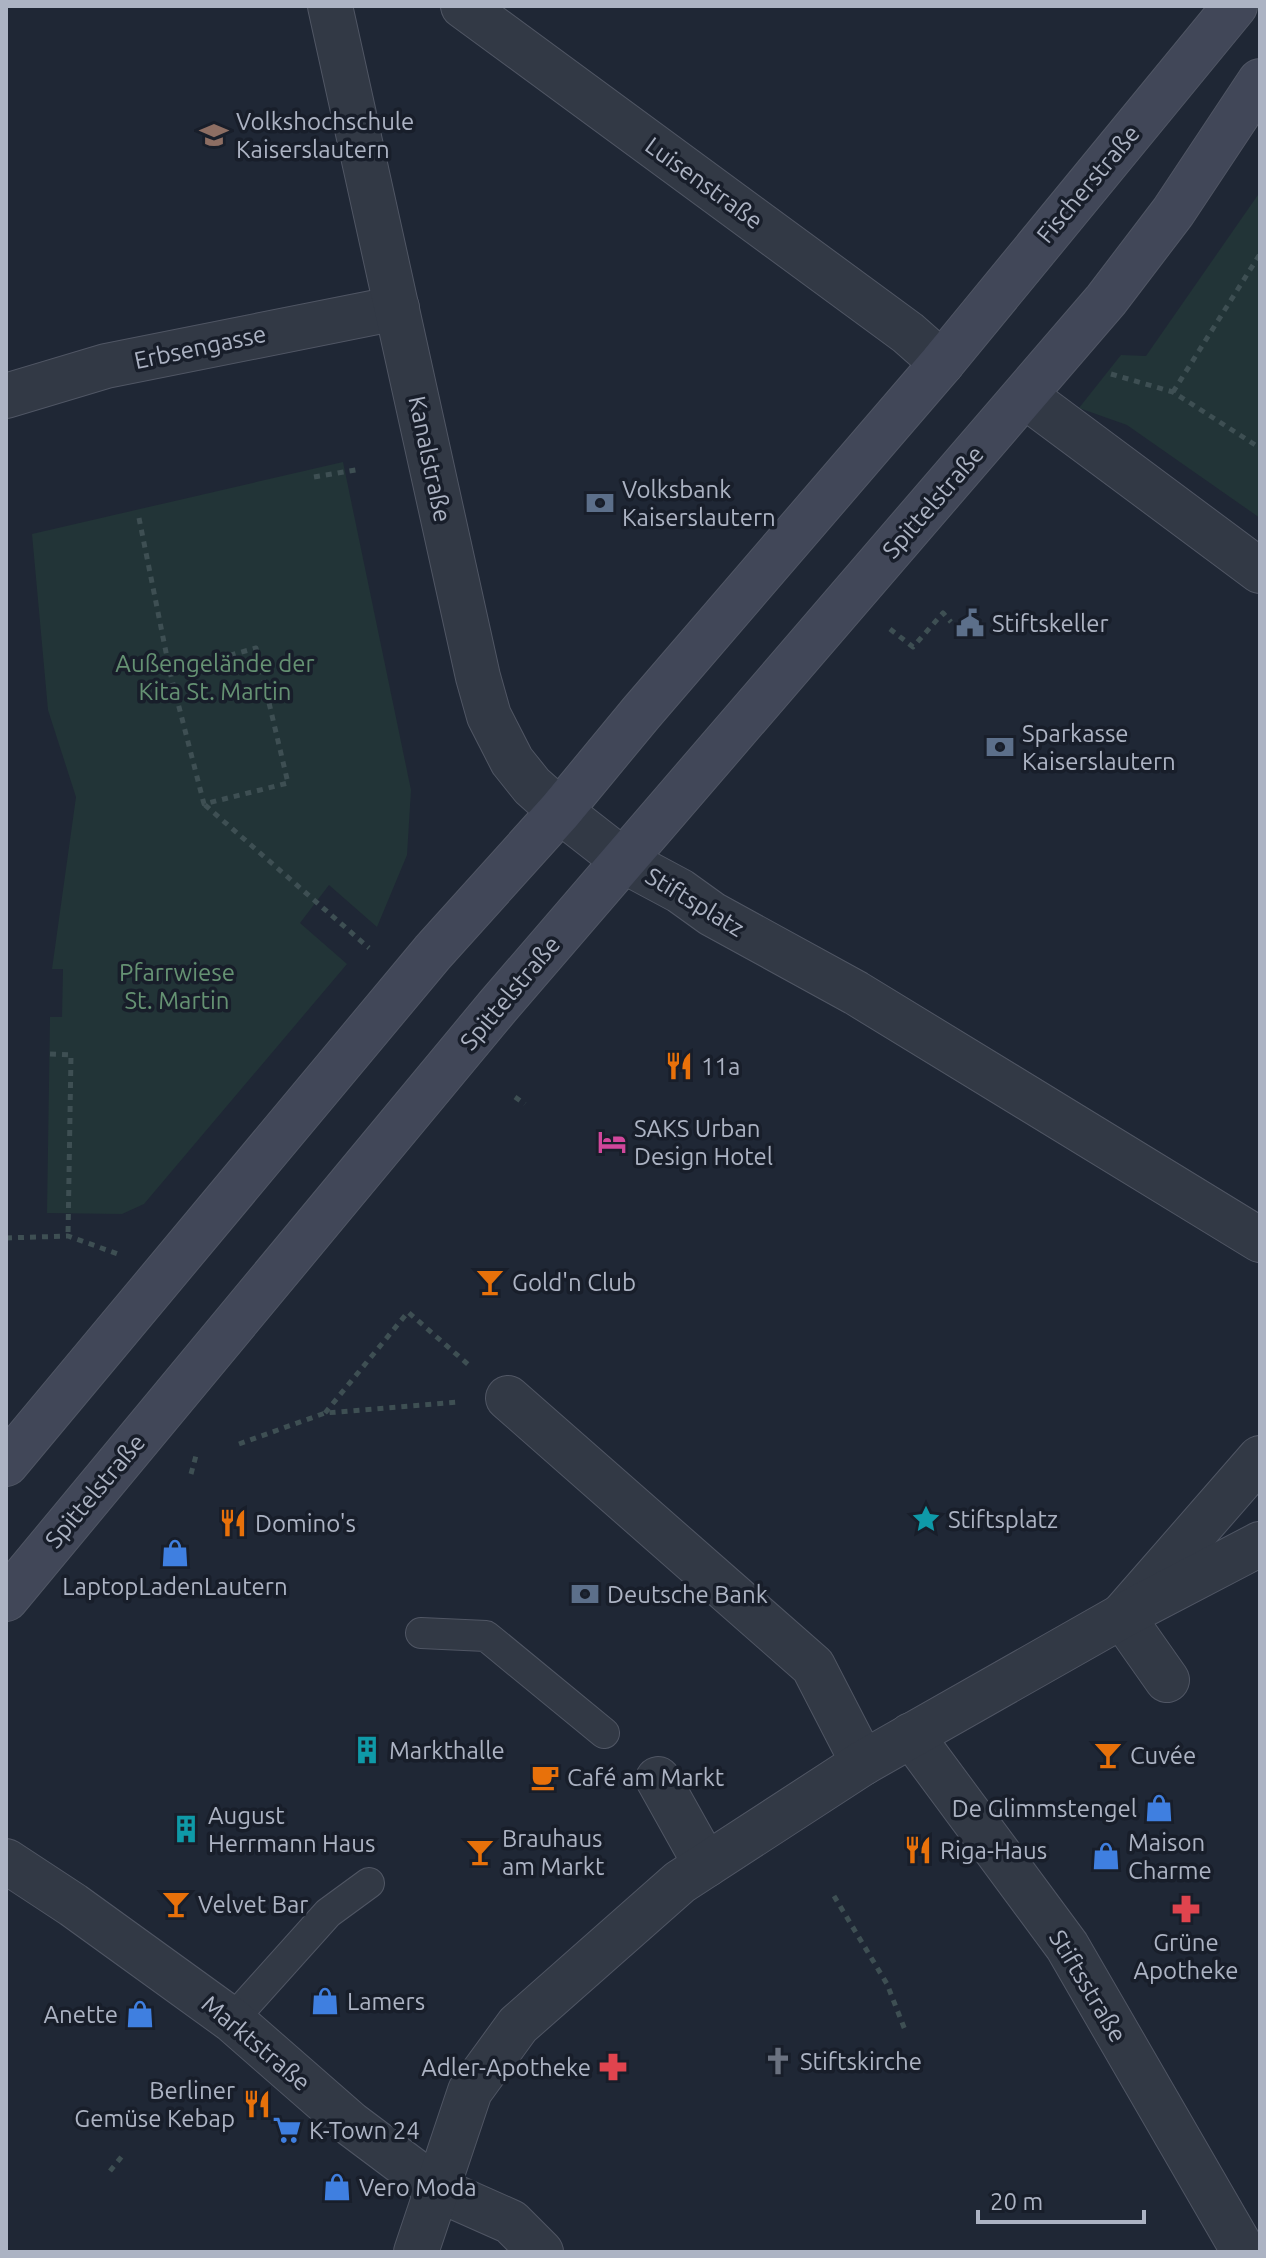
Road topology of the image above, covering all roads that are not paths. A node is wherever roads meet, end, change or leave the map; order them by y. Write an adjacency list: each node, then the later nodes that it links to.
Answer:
1 (330, 6): 5 (street, Kanalstraße)
2 (463, 6): 6 (street, Luisenstraße)
3 (1235, 6): 6 (main road, Fischerstraße)
4 (1260, 81): 8 (main road)
5 (397, 308): 7 (street, Erbsengasse); 10 (street, Kanalstraße)
6 (942, 363): 10 (main road)
7 (6, 396)
8 (1025, 396): 9 (street); 11 (main road, Spittelstraße)
9 (1260, 571)
10 (560, 811): 11 (street, Kanalstraße); 15 (main road)
11 (624, 861): 12 (street, Stiftsplatz); 17 (main road, Spittelstraße)
12 (1260, 1240)
13 (508, 1398): 23 (street)
14 (1260, 1458): 18 (street)
15 (6, 1464)
16 (1260, 1544): 18 (street)
17 (6, 1599)
18 (1122, 1616): 20 (street); 22 (street)
19 (421, 1633): 21 (lane)
20 (1167, 1680)
21 (604, 1733)
22 (911, 1735): 23 (street); 32 (street, Stiftsstraße)
23 (863, 1763): 26 (street)
24 (658, 1779): 26 (street)
25 (6, 1861): 28 (street, Marktstraße)
26 (706, 1865): 29 (street)
27 (369, 1883): 28 (lane)
28 (232, 2020): 29 (street, Marktstraße)
29 (439, 2190): 30 (street); 31 (street, Marktstraße)
30 (416, 2252)
31 (541, 2252)
32 (1244, 2252)

